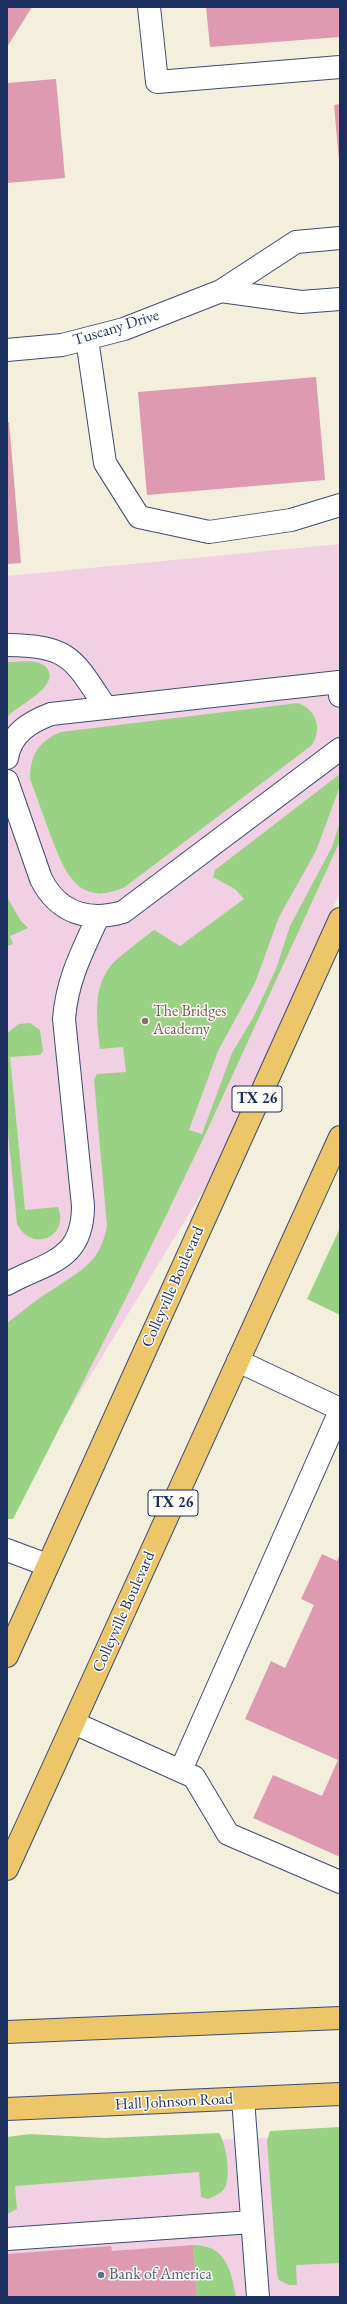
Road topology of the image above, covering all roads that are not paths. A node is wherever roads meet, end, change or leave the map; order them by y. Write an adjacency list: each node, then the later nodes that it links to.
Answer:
1 (148, 7): 2 (street)
2 (340, 67)
3 (340, 238): 4 (street, Tuscany Drive)
4 (221, 291): 5 (street, Tuscany Drive); 6 (street, Tuscany Drive)
5 (340, 299)
6 (87, 339): 7 (street, Tuscany Drive); 8 (street)
7 (7, 350)
8 (340, 505)
9 (7, 645): 11 (street)
10 (340, 686): 11 (street)
11 (106, 708): 13 (street)
12 (340, 749): 15 (street)
13 (7, 758)
14 (7, 781): 15 (street)
15 (98, 917): 18 (street)
16 (340, 919): 22 (main road, Colleyville Boulevard / TX 26)
17 (340, 1137): 19 (main road, Colleyville Boulevard / TX 26)
18 (7, 1284)
19 (238, 1361): 20 (street); 24 (main road, Colleyville Boulevard / TX 26)
20 (340, 1410): 25 (street)
21 (7, 1550): 22 (street)
22 (48, 1565): 23 (main road, Colleyville Boulevard / TX 26)
23 (7, 1656)
24 (74, 1723): 25 (street); 26 (main road, Colleyville Boulevard / TX 26)
25 (181, 1770): 27 (street)
26 (7, 1869)
27 (340, 1882)
28 (340, 2018): 29 (main road)
29 (7, 2032)
30 (340, 2094): 31 (main road, Hall Johnson Road)
31 (243, 2098): 32 (main road, Hall Johnson Road); 33 (street)
32 (7, 2108)
33 (252, 2222): 34 (street); 35 (street)
34 (7, 2239)
35 (258, 2297)

